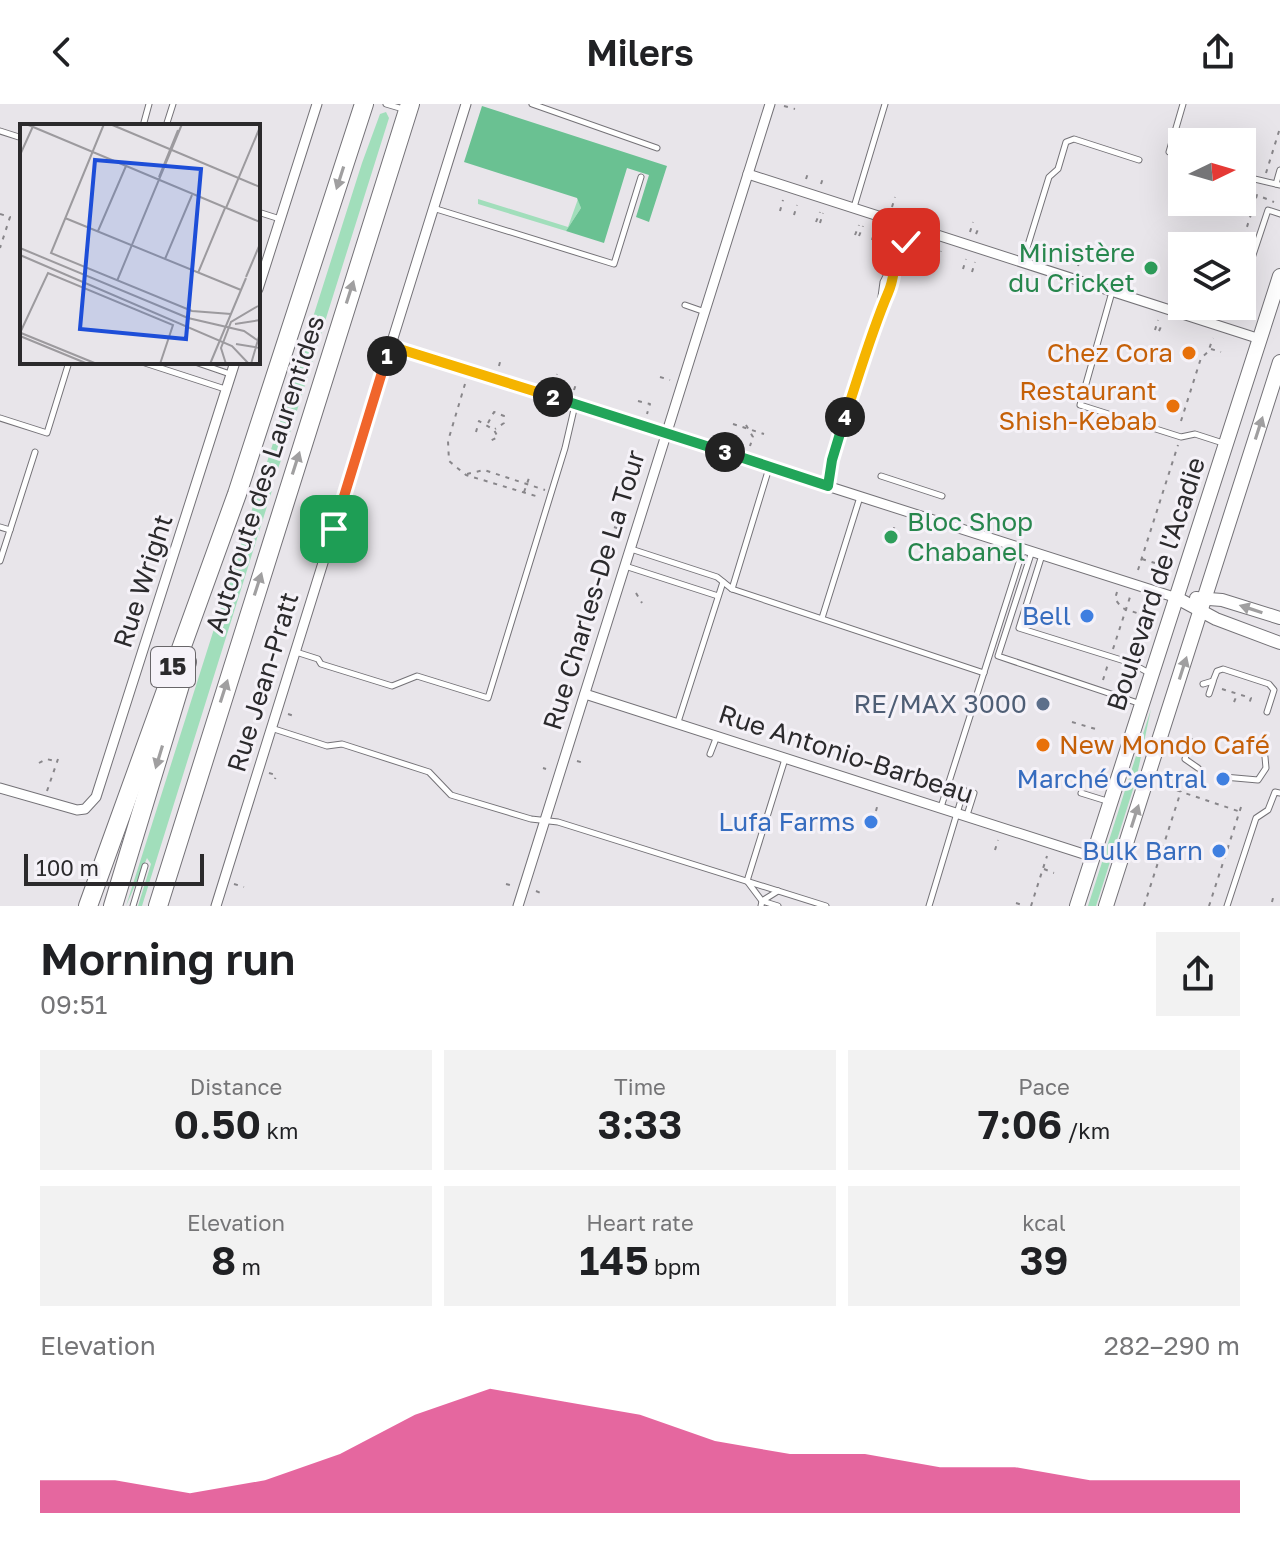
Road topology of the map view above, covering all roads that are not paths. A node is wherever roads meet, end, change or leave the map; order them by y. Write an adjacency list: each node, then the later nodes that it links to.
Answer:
1 (149, 104): 12 (lane)
2 (173, 104): 13 (lane)
3 (317, 104): 28 (street)
4 (364, 104): 54 (highway, Autoroute des Laurentides / 15, one-way to 54)
5 (386, 104): 11 (lane)
6 (466, 104): 24 (street, Rue Jean-Pratt)
7 (532, 104): 17 (lane)
8 (770, 104): 20 (street, Rue Charles-De La Tour)
9 (885, 104): 25 (lane)
10 (1183, 104): 14 (lane)
11 (409, 107): 109 (highway, Autoroute des Laurentides / 15, one-way to 11)
12 (144, 124)
13 (167, 124)
14 (1176, 128)
15 (0, 131): 16 (lane)
16 (20, 137)
17 (657, 148)
18 (1139, 160): 31 (lane)
19 (1280, 170): 23 (lane)
20 (748, 174): 25 (street); 36 (street, Rue Charles-De La Tour)
21 (641, 177): 24 (lane)
22 (1256, 179): 23 (lane)
23 (1278, 184)
24 (433, 208): 38 (street, Rue Jean-Pratt)
25 (853, 208): 29 (street)
26 (260, 213): 28 (lane)
27 (1280, 214): 30 (lane)
28 (280, 219): 33 (street)
29 (911, 227): 31 (street); 53 (lane)
30 (1256, 246)
31 (1022, 262): 34 (street)
32 (1280, 276): 37 (main road, Boulevard de l'Acadie)
33 (260, 283)
34 (1113, 291): 37 (street); 49 (lane)
35 (685, 305): 36 (lane)
36 (705, 312): 48 (street, Rue Charles-De La Tour)
37 (1260, 339): 49 (main road, Boulevard de l'Acadie)
38 (390, 346): 46 (street); 72 (street, Rue Jean-Pratt)
39 (1280, 362): 68 (main road, Boulevard de l'Acadie, one-way to 39)
40 (68, 364): 47 (lane)
41 (148, 364): 45 (lane)
42 (201, 364): 44 (lane)
43 (234, 364): 44 (street, Rue Wright)
44 (231, 374): 45 (street, Rue Wright)
45 (226, 389): 92 (street, Rue Wright)
46 (575, 405): 48 (street); 72 (lane)
47 (0, 418)
48 (667, 434): 51 (street); 59 (street, Rue Charles-De La Tour)
49 (1226, 444): 67 (main road, Boulevard de l'Acadie)
50 (35, 452): 58 (lane)
51 (769, 467): 53 (street); 65 (lane)
52 (881, 476): 56 (lane)
53 (828, 486): 55 (street)
54 (237, 494): 106 (highway, Autoroute des Laurentides / 15); 107 (highway, one-way to 107)
55 (861, 496): 60 (street); 69 (lane)
56 (942, 496)
57 (0, 527): 58 (lane)
58 (10, 530): 62 (lane)
59 (630, 549): 63 (street, Rue Charles-De La Tour); 64 (lane)
60 (1028, 550): 61 (street); 73 (lane); 74 (lane)
61 (1042, 554): 67 (street); 76 (lane)
62 (0, 561)
63 (625, 566): 66 (lane); 79 (street, Rue Charles-De La Tour)
64 (723, 582): 65 (lane); 66 (lane)
65 (732, 589): 69 (lane)
66 (718, 596): 83 (lane)
67 (1177, 598): 68 (street); 76 (main road, Boulevard de l'Acadie)
68 (1203, 605): 70 (street, one-way to 68); 71 (street); 116 (main road, Boulevard de l'Acadie, one-way to 68)
69 (822, 618): 75 (lane)
70 (1280, 618)
71 (1280, 643)
72 (295, 652): 84 (street, Rue Jean-Pratt)
73 (990, 653): 74 (lane); 75 (lane)
74 (998, 656): 81 (lane)
75 (984, 673): 98 (lane)
76 (1153, 674): 81 (main road, Boulevard de l'Acadie)
77 (1213, 681): 78 (lane); 80 (lane); 82 (lane)
78 (1203, 684)
79 (585, 694): 83 (street, Rue Antonio-Barbeau); 100 (street, Rue Charles-De La Tour)
80 (1209, 694)
81 (1142, 705): 97 (main road, Boulevard de l'Acadie)
82 (1267, 712)
83 (677, 723): 85 (street, Rue Antonio-Barbeau)
84 (271, 728): 100 (lane); 110 (street, Rue Jean-Pratt)
85 (717, 736): 87 (lane); 89 (street, Rue Antonio-Barbeau)
86 (1190, 741): 90 (lane)
87 (710, 754)
88 (1265, 757): 91 (lane)
89 (785, 758): 98 (street, Rue Antonio-Barbeau); 103 (lane)
90 (1198, 768)
91 (1224, 777)
92 (0, 788)
93 (964, 790): 99 (lane)
94 (974, 793): 99 (lane)
95 (1081, 793): 97 (lane)
96 (1280, 793): 117 (lane)
97 (1111, 803): 101 (main road, Boulevard de l'Acadie)
98 (941, 808): 99 (street, Rue Antonio-Barbeau)
99 (962, 814): 101 (street, Rue Antonio-Barbeau); 114 (lane)
100 (545, 821): 103 (lane); 111 (street, Rue Charles-De La Tour)
101 (1093, 857): 115 (main road, Boulevard de l'Acadie)
102 (145, 866): 108 (lane)
103 (747, 881): 104 (lane); 105 (lane)
104 (778, 891): 105 (lane); 113 (lane)
105 (762, 904): 112 (lane)
106 (88, 906)
107 (113, 906)
108 (133, 906)
109 (158, 906)
110 (216, 906)
111 (518, 906)
112 (778, 906)
113 (826, 906)
114 (929, 906)
115 (1077, 906)
116 (1106, 906)
117 (1225, 906)

